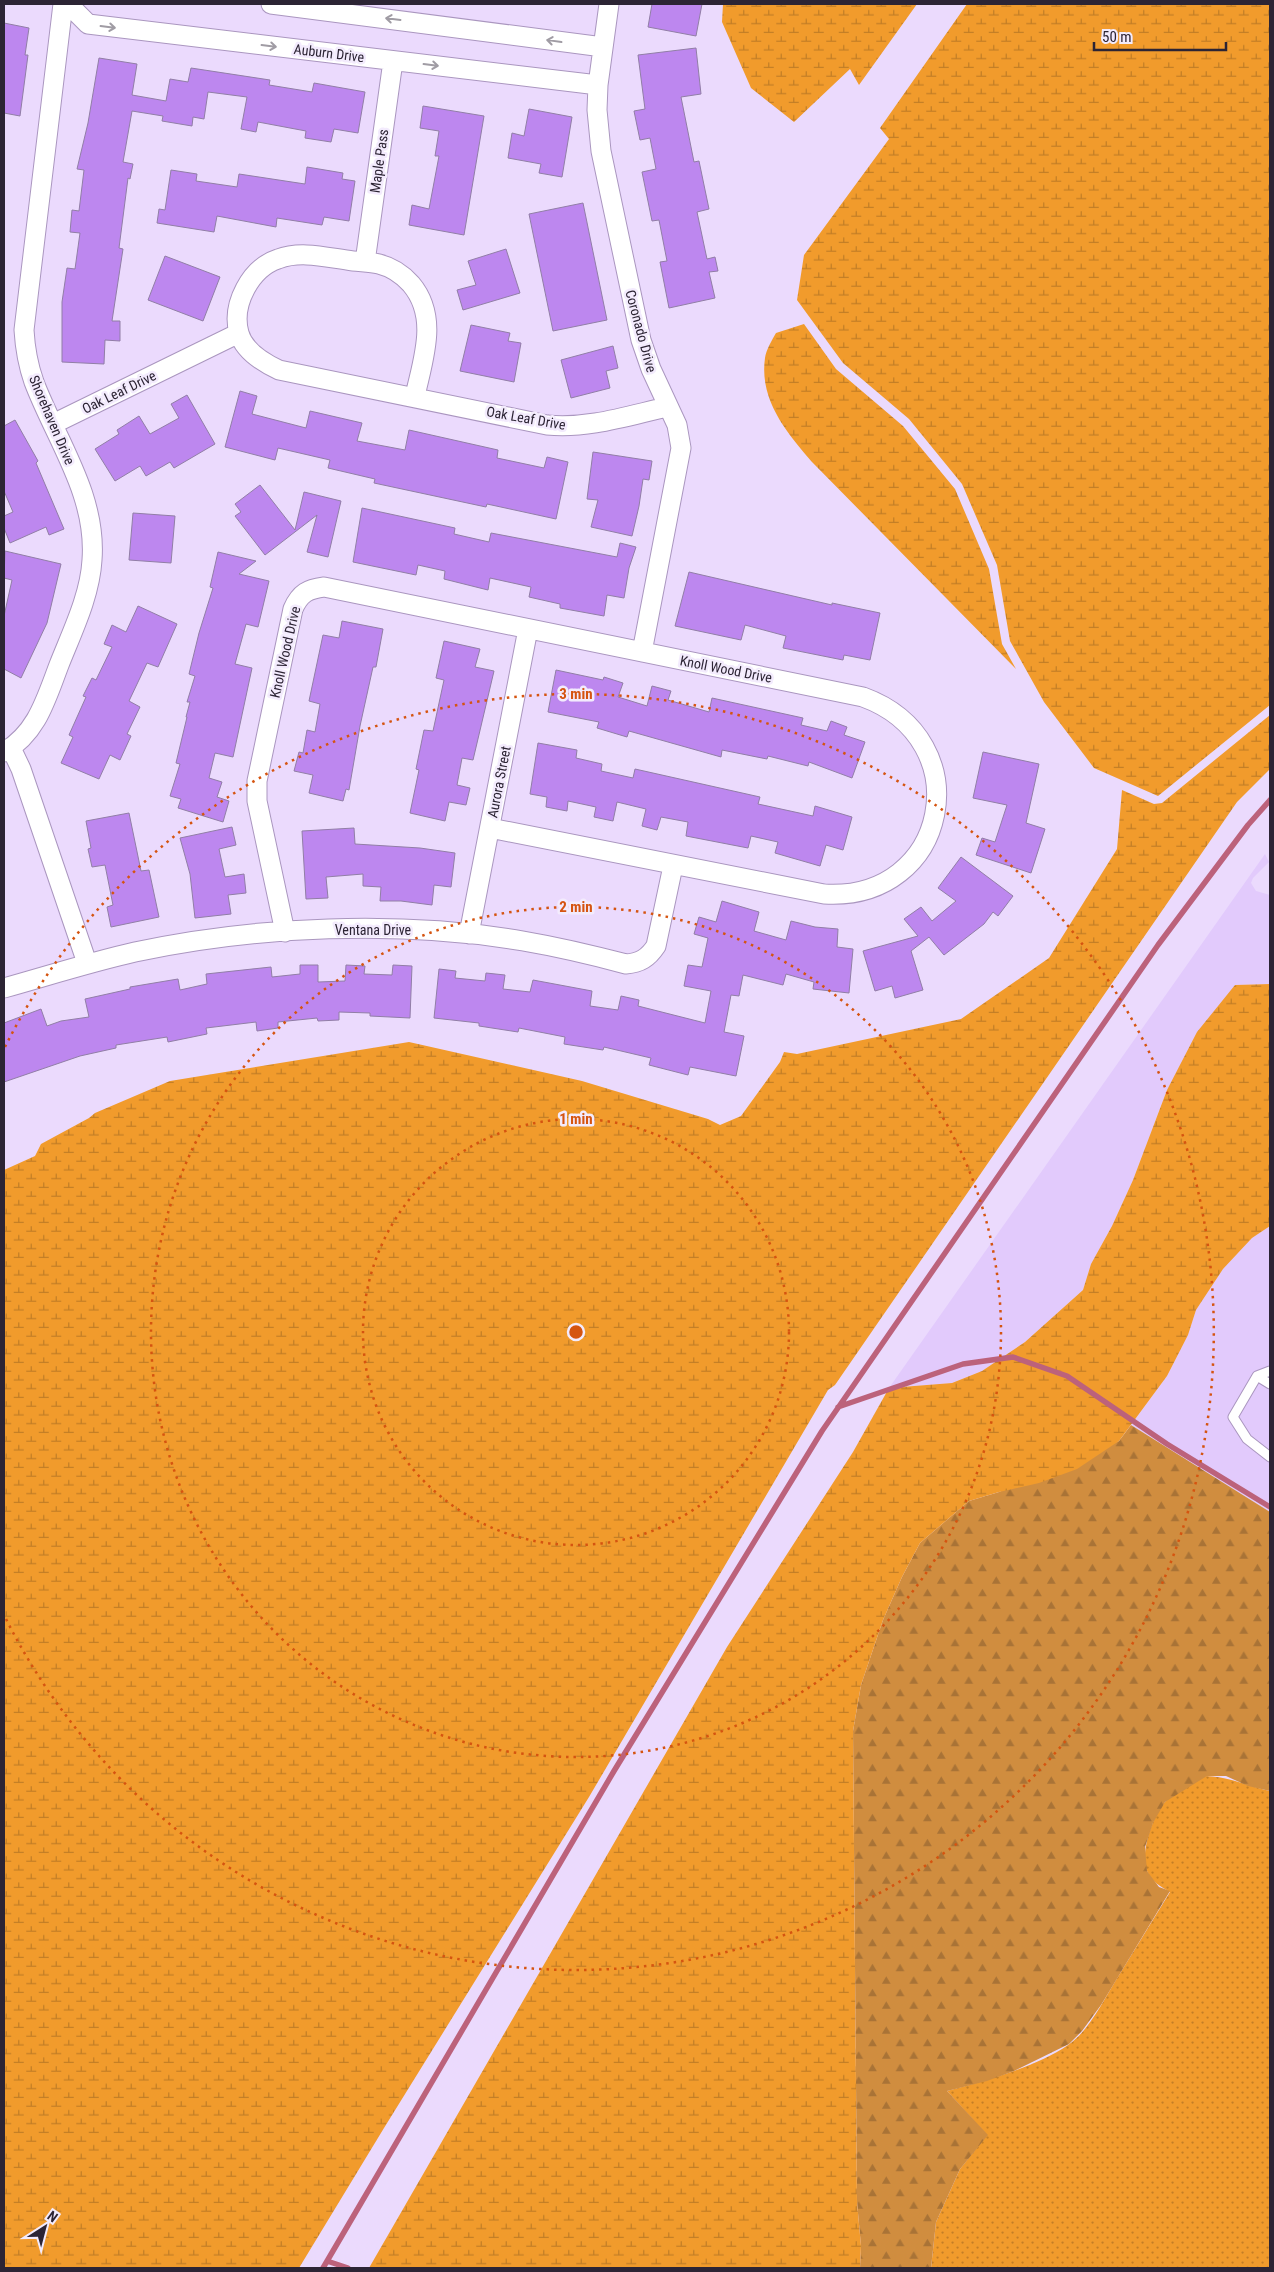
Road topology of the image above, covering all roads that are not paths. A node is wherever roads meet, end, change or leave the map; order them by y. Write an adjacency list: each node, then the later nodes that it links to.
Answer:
1 (63, 4): 12 (street, Shorehaven Drive)
2 (68, 4): 6 (street, Auburn Drive, one-way to 6)
3 (271, 4): 5 (street, one-way to 3)
4 (608, 4): 5 (street, Coronado Drive)
5 (603, 47): 7 (street, Coronado Drive)
6 (393, 61): 7 (street, Auburn Drive, one-way to 7); 8 (street, Maple Pass)
7 (598, 85): 11 (street, Coronado Drive)
8 (365, 262): 9 (street); 10 (street)
9 (239, 333): 10 (street, Oak Leaf Drive); 12 (street, Oak Leaf Drive)
10 (415, 396): 11 (street, Oak Leaf Drive)
11 (667, 407): 14 (street, Coronado Drive)
12 (53, 424): 15 (street, Shorehaven Drive)
13 (528, 629): 14 (street, Knoll Wood Drive); 16 (street, Aurora Street); 18 (street, Knoll Wood Drive)
14 (642, 652): 17 (street, Knoll Wood Drive)
15 (7, 750): 20 (street)
16 (490, 828): 17 (street, Knoll Wood Drive); 19 (street, Aurora Street)
17 (673, 866): 19 (street, Ventana Drive)
18 (285, 932): 19 (street, Ventana Drive); 20 (street, Ventana Drive)
19 (469, 934)
20 (87, 963): 21 (street, Ventana Drive)
21 (4, 988)
22 (1270, 1371): 23 (lane)
23 (1257, 1376): 24 (lane); 25 (lane)
24 (1270, 1384)
25 (1270, 1457)

